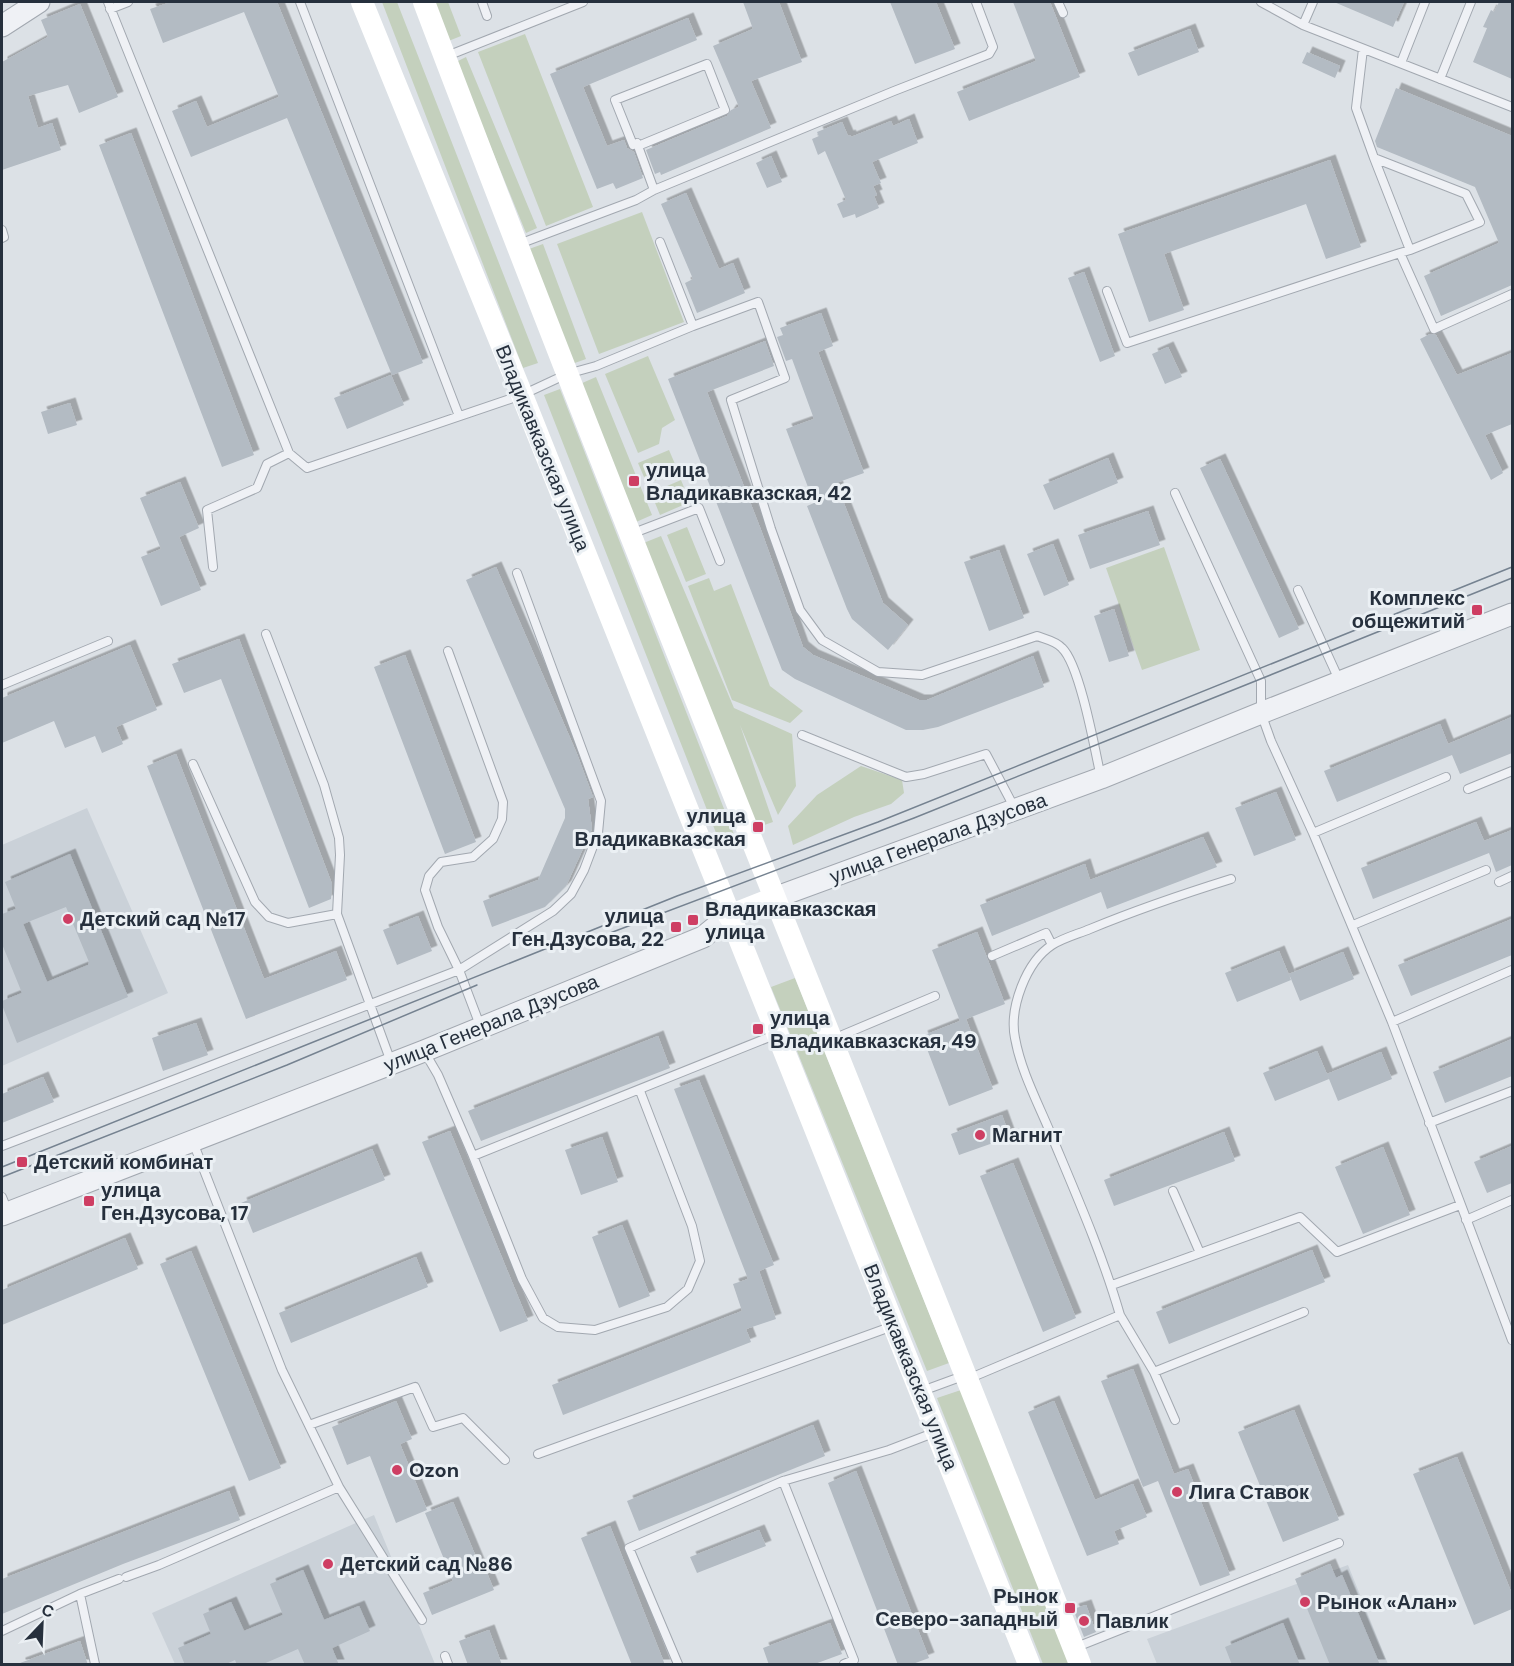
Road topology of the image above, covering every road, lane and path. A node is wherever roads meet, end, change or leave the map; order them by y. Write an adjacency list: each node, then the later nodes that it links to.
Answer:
1 (39, 2): 18 (street)
2 (128, 2): 14 (lane)
3 (300, 2): 38 (lane)
4 (362, 2): 37 (main road, Владикавказская улица)
5 (424, 2): 20 (main road)
6 (482, 2): 16 (lane)
7 (583, 2): 20 (lane)
8 (976, 2): 26 (lane)
9 (1059, 2): 15 (lane)
10 (1261, 2): 17 (lane)
11 (1313, 2): 17 (lane)
12 (1425, 2): 21 (lane)
13 (1471, 2): 22 (lane)
14 (109, 5): 39 (lane)
15 (1063, 14)
16 (487, 16)
17 (1303, 25): 19 (lane)
18 (2, 26)
19 (1363, 49): 21 (lane); 25 (lane)
20 (445, 57): 30 (main road)
21 (1401, 63): 22 (lane)
22 (1440, 79): 23 (lane)
23 (1512, 107)
24 (638, 147): 24 (lane); 26 (lane)
25 (1374, 158): 31 (lane); 31 (lane)
26 (654, 190): 30 (lane)
27 (2, 230): 28 (lane)
28 (2, 238)
29 (660, 242): 35 (lane)
30 (516, 245): 36 (main road)
31 (1410, 250): 32 (lane)
32 (1400, 253): 33 (lane); 34 (lane)
33 (1107, 291)
34 (1512, 294)
35 (693, 326): 36 (lane); 57 (lane)
36 (567, 374): 37 (lane); 41 (main road)
37 (522, 395): 38 (lane); 67 (main road, Владикавказская улица)
38 (459, 416): 39 (lane)
39 (290, 453): 43 (lane)
40 (1175, 493): 52 (lane)
41 (631, 534): 42 (lane); 65 (main road)
42 (720, 561)
43 (213, 567)
44 (517, 573): 71 (lane)
45 (1298, 590): 50 (lane)
46 (1512, 614): 50 (street, улица Генерала Дзусова)
47 (266, 634): 66 (lane)
48 (108, 640): 51 (lane)
49 (448, 651): 71 (lane)
50 (1340, 683): 52 (street, улица Генерала Дзусова)
51 (2, 685)
52 (1262, 713): 57 (street, улица Генерала Дзусова); 60 (lane)
53 (802, 735): 59 (lane)
54 (193, 764): 66 (lane)
55 (1512, 771): 58 (lane)
56 (1446, 777): 60 (lane)
57 (1101, 778): 59 (street, улица Генерала Дзусова)
58 (1468, 789)
59 (1015, 810): 65 (street, улица Генерала Дзусова)
60 (1313, 834): 68 (lane)
61 (1486, 870): 68 (lane)
62 (1512, 876): 64 (lane)
63 (1231, 879): 69 (lane)
64 (1499, 882)
65 (774, 898): 67 (main road, улица Генерала Дзусова); 78 (main road)
66 (337, 914): 74 (lane)
67 (729, 916): 76 (street, улица Генерала Дзусова); 77 (main road, Владикавказская улица)
68 (1353, 926): 75 (lane)
69 (1052, 945): 70 (lane); 93 (lane)
70 (992, 956)
71 (459, 970): 74 (lane); 76 (lane)
72 (1512, 970): 75 (lane)
73 (935, 996): 78 (lane)
74 (370, 1005): 80 (lane); 85 (lane)
75 (1392, 1022): 83 (lane)
76 (481, 1028): 79 (street, улица Генерала Дзусова)
77 (778, 1034): 81 (lane); 96 (main road, Владикавказская улица)
78 (832, 1040): 99 (main road)
79 (424, 1052): 80 (street, улица Генерала Дзусова); 86 (lane)
80 (391, 1064): 84 (street, улица Генерала Дзусова)
81 (640, 1090): 86 (lane); 86 (lane)
82 (1512, 1091): 83 (lane)
83 (1429, 1123): 89 (lane)
84 (193, 1141): 90 (street, улица Генерала Дзусова); 102 (lane)
85 (2, 1146)
86 (473, 1156)
87 (1173, 1191): 92 (lane)
88 (1512, 1200): 91 (lane)
89 (1460, 1205): 91 (lane); 92 (lane)
90 (4, 1208)
91 (1466, 1220): 97 (lane)
92 (1200, 1253): 93 (lane)
93 (1112, 1285): 95 (lane)
94 (1304, 1312): 98 (lane)
95 (1120, 1315): 98 (lane); 99 (lane)
96 (894, 1326): 100 (main road, Владикавказская улица); 104 (lane)
97 (1512, 1340)
98 (1154, 1372): 101 (lane)
99 (967, 1377): 100 (lane); 112 (main road)
100 (921, 1391): 103 (main road, Владикавказская улица)
101 (1174, 1420)
102 (309, 1425): 105 (lane); 107 (lane)
103 (937, 1432): 106 (lane); 116 (main road, Владикавказская улица)
104 (538, 1454)
105 (505, 1460)
106 (783, 1481): 114 (lane); 115 (lane)
107 (339, 1487): 109 (lane); 110 (lane)
108 (1339, 1543): 112 (lane)
109 (80, 1594): 111 (lane); 113 (lane)
110 (422, 1620)
111 (2, 1631)
112 (1077, 1656)
113 (94, 1665)
114 (678, 1665)
115 (844, 1665)
116 (1029, 1665)

